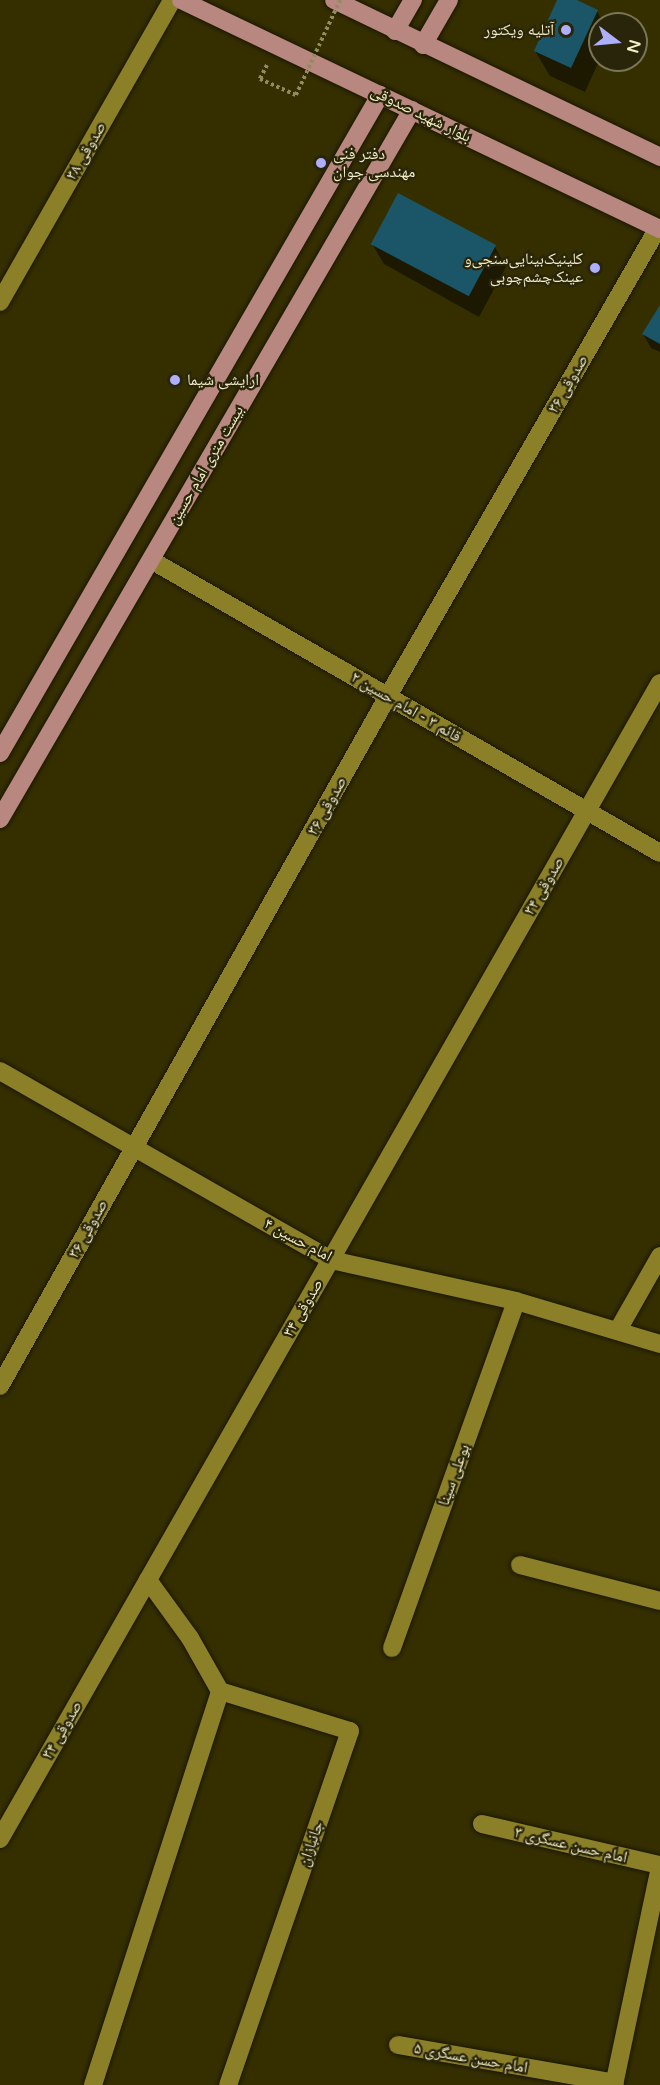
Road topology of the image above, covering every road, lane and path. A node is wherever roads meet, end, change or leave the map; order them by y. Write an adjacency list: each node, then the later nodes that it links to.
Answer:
1 (172, 0): 14 (street, صدوقی ۳۸)
2 (181, 0): 10 (main road, بلوار شهید صدوقی)
3 (334, 0): 7 (main road)
4 (340, 0): 9 (path, bridge)
5 (413, 0): 7 (main road)
6 (449, 0): 8 (main road)
7 (395, 31): 8 (main road)
8 (423, 45): 12 (main road)
9 (260, 79)
10 (380, 95): 11 (main road, بلوار شهید صدوقی); 18 (main road)
11 (412, 111): 13 (main road, بلوار شهید صدوقی); 15 (main road, بیست متری امام حسین)
12 (660, 157)
13 (659, 228): 17 (street, صدوقی ۳۶)
14 (0, 302)
15 (151, 560): 17 (street, قائم ۳ - امام حسین ۲); 20 (main road, بیست متری امام حسین)
16 (660, 683): 19 (street, صدوقی ۳۴)
17 (388, 696): 19 (street, قائم ۳ - امام حسین ۲); 23 (street, صدوقی ۳۶)
18 (0, 753)
19 (586, 812): 21 (street, قائم ۳ - امام حسین ۲); 25 (street, صدوقی ۳۴)
20 (0, 819)
21 (660, 854)
22 (0, 1071): 23 (street, امام حسین ۴)
23 (134, 1149): 25 (street, امام حسین ۴); 29 (street, صدوقی ۳۶)
24 (660, 1256): 27 (street)
25 (331, 1260): 26 (street, امام حسین ۴); 31 (street, صدوقی ۳۴)
26 (516, 1301): 27 (street, امام حسین ۴); 33 (street, بوعلی سینا)
27 (618, 1330): 28 (street, امام حسین ۴)
28 (660, 1344)
29 (0, 1386)
30 (520, 1566): 32 (street)
31 (148, 1580): 34 (street); 36 (street, صدوقی ۳۴)
32 (660, 1601)
33 (392, 1648)
34 (220, 1691): 40 (street); 41 (street, جانبازان)
35 (482, 1824): 37 (street, امام حسن عسگری ۳)
36 (0, 1839)
37 (660, 1866): 39 (street)
38 (398, 2045): 39 (street, امام حسن عسگری ۵)
39 (614, 2084)
40 (93, 2085)
41 (228, 2085)

